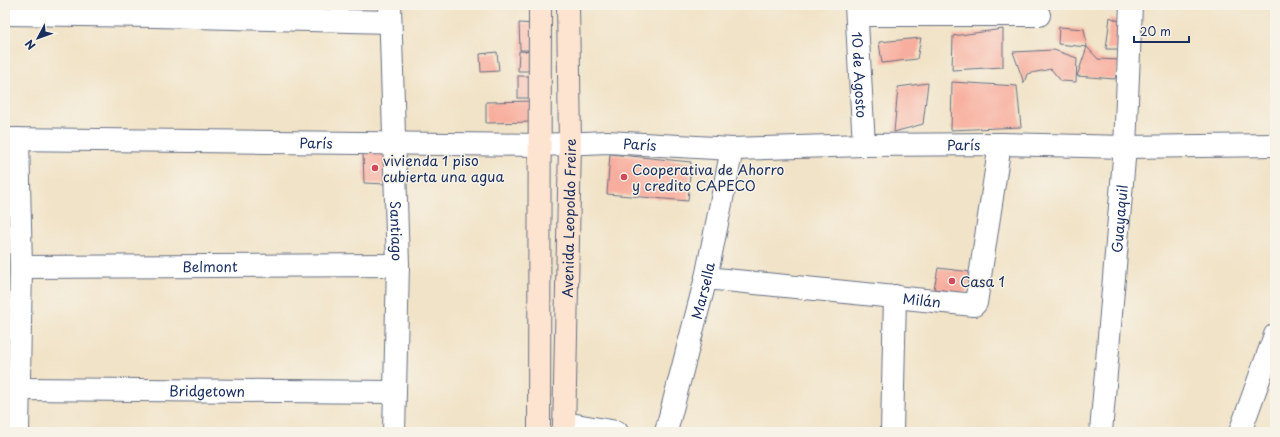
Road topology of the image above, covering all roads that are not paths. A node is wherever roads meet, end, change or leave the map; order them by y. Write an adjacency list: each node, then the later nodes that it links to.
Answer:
1 (540, 5): 14 (main road, Avenida Leopoldo Freire)
2 (568, 5): 12 (main road, Avenida Leopoldo Freire)
3 (1131, 5): 17 (street, Guayaquil)
4 (156, 10): 6 (street); 7 (street)
5 (857, 10): 9 (street); 15 (street, 10 de Agosto)
6 (262, 12): 8 (street)
7 (5, 14)
8 (390, 14): 11 (street, Santiago)
9 (1039, 15)
10 (12, 139): 11 (street, París); 20 (street)
11 (393, 144): 14 (street, París); 19 (street, Santiago)
12 (570, 144): 14 (street, París); 18 (street, París); 26 (main road, Avenida Leopoldo Freire)
13 (1000, 144): 15 (street, París); 17 (street, París); 22 (street, Milán)
14 (541, 145): 29 (main road, Avenida Leopoldo Freire)
15 (864, 145): 18 (street, París)
16 (1275, 145): 17 (street, París)
17 (1126, 147): 33 (street, Guayaquil)
18 (732, 149): 21 (street, Marsella)
19 (398, 265): 20 (street, Belmont); 25 (street, Santiago)
20 (22, 267): 24 (street)
21 (706, 278): 22 (street, Milán); 31 (street, Marsella)
22 (896, 296): 32 (street)
23 (1274, 340): 34 (street)
24 (18, 389): 25 (street, Bridgetown); 27 (street)
25 (395, 392): 28 (street, Santiago)
26 (564, 428): 30 (street)
27 (18, 432)
28 (394, 432)
29 (540, 432)
30 (617, 432)
31 (666, 432)
32 (892, 432)
33 (1100, 432)
34 (1240, 432)

